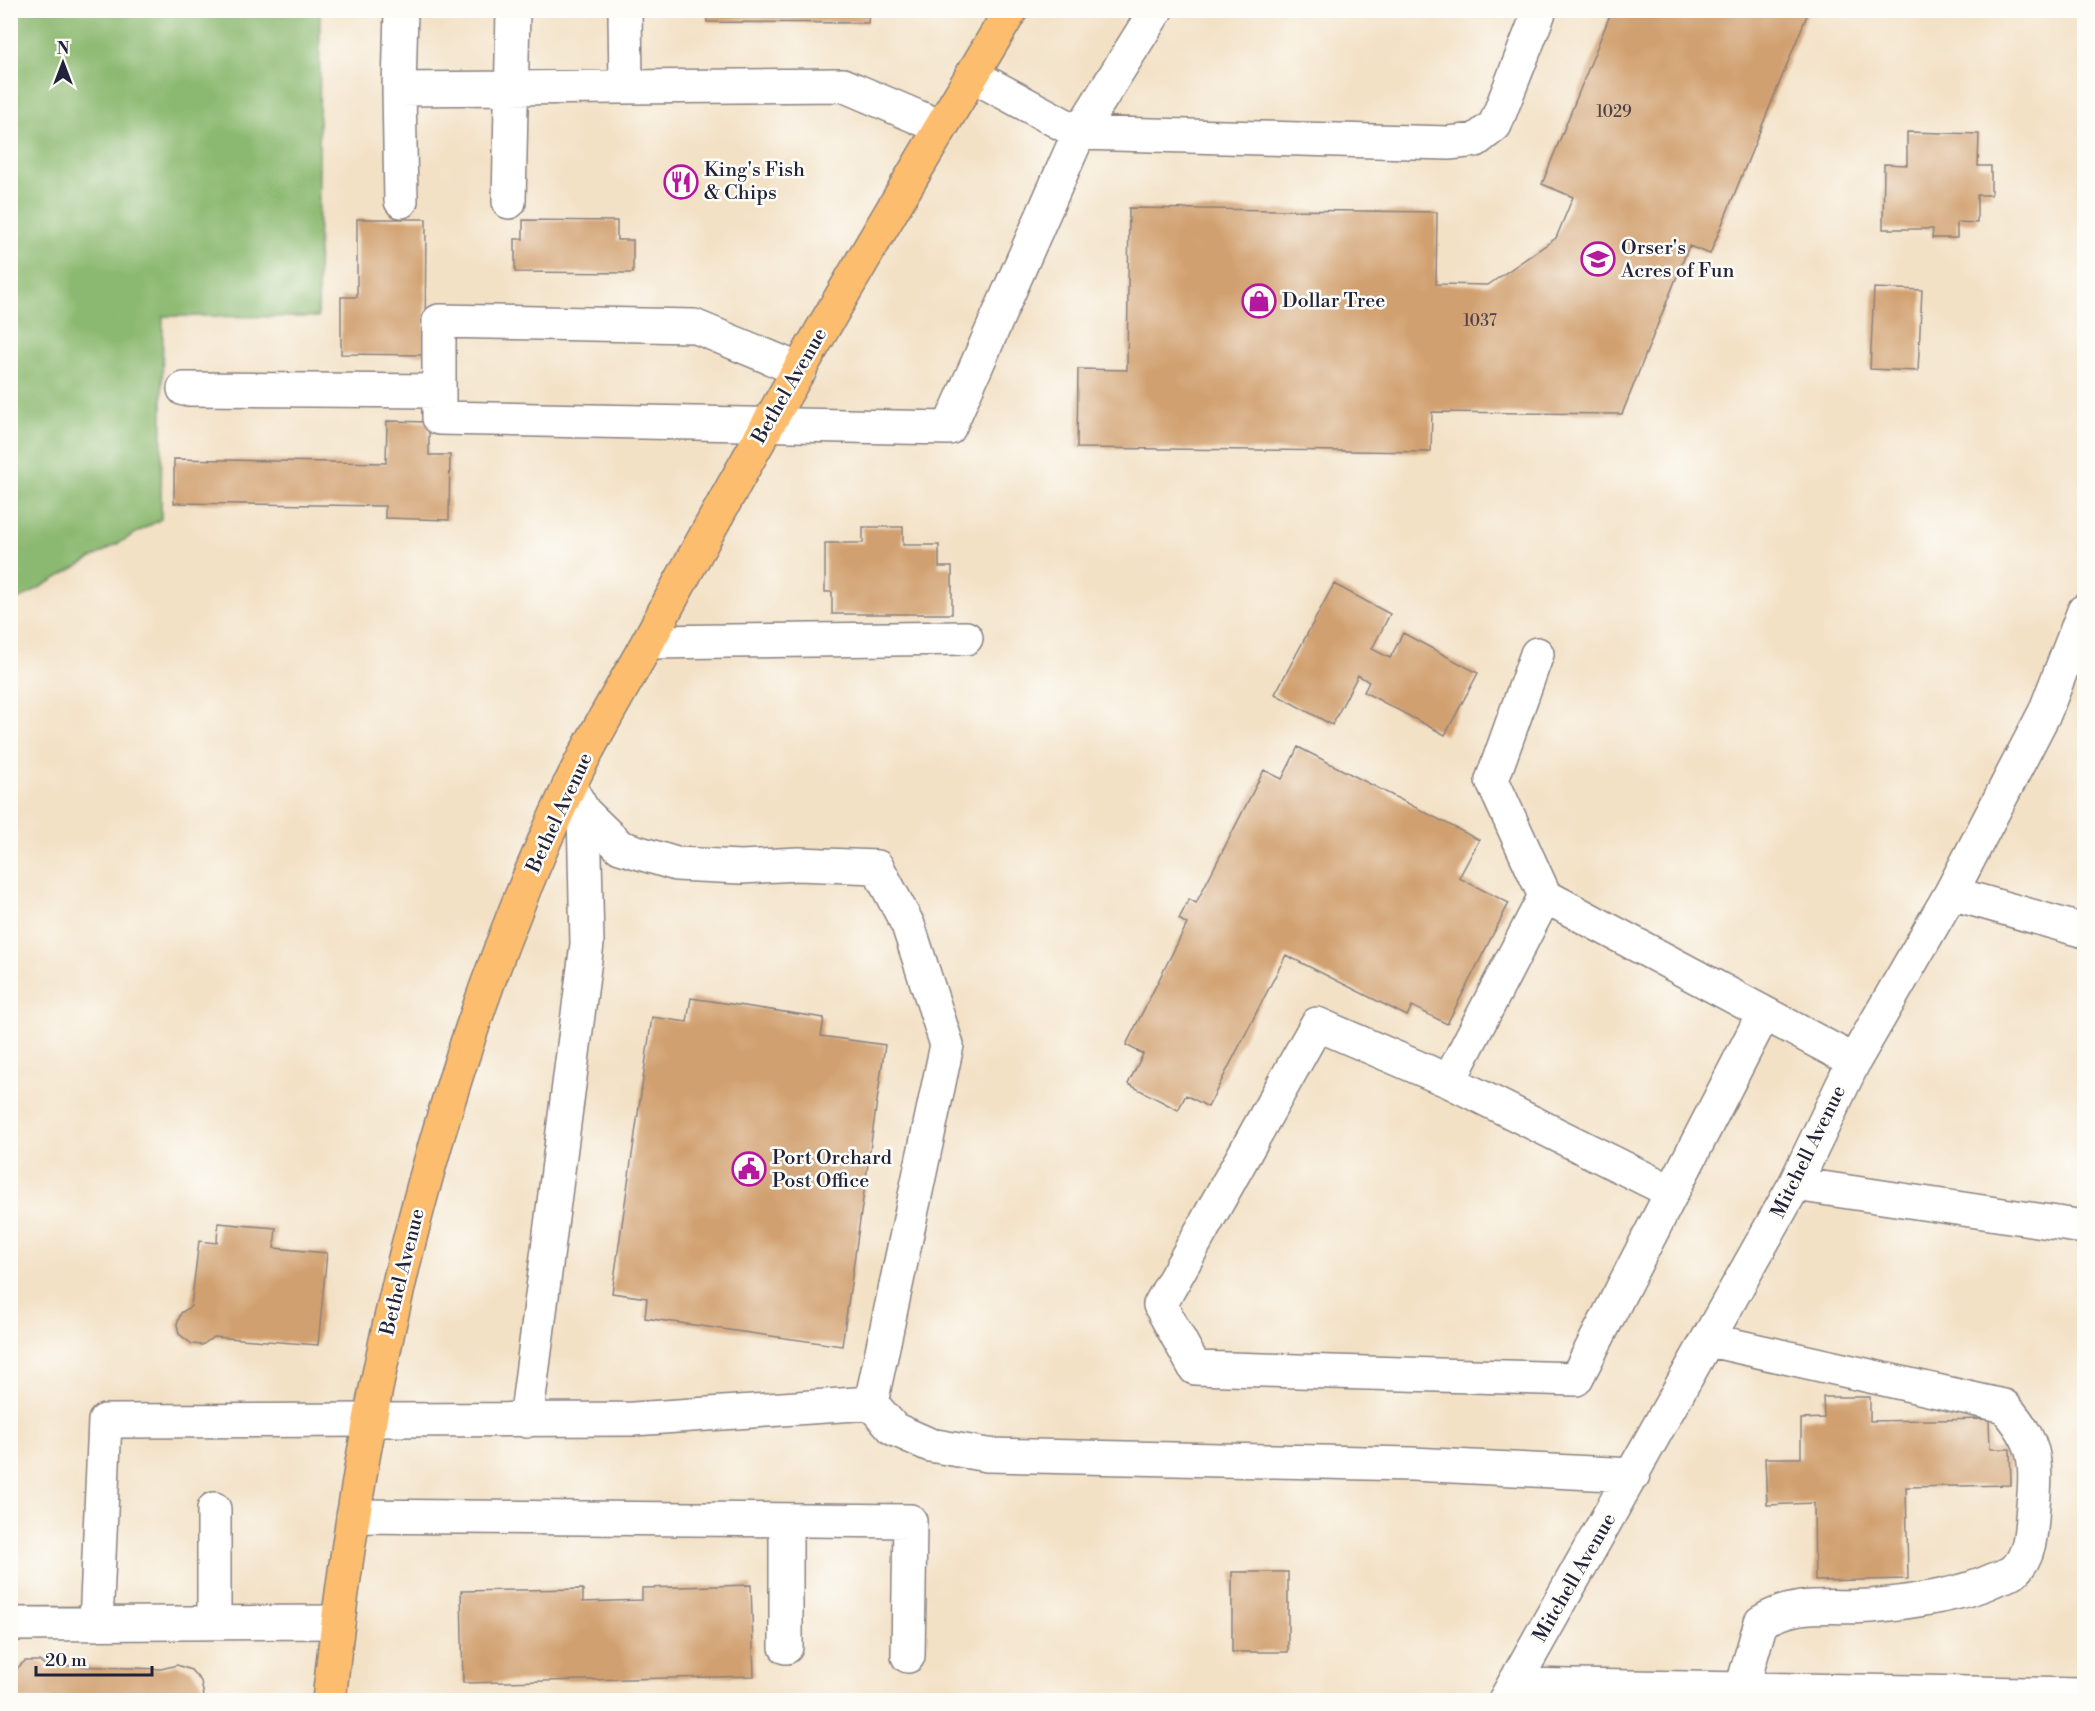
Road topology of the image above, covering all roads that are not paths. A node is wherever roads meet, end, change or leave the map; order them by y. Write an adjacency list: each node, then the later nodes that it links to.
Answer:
1 (401, 10): 10 (street)
2 (513, 10): 9 (street)
3 (625, 10): 8 (street)
4 (1011, 10): 7 (main road, Bethel Avenue)
5 (1156, 10): 12 (street)
6 (1540, 10): 12 (street)
7 (972, 75): 11 (main road, Bethel Avenue); 12 (street)
8 (626, 87): 9 (street); 11 (street)
9 (512, 88): 10 (street); 14 (street)
10 (399, 89): 13 (street)
11 (941, 127): 15 (main road, Bethel Avenue)
12 (1079, 133): 18 (street)
13 (401, 201)
14 (509, 202)
15 (800, 370): 17 (street); 18 (main road, Bethel Avenue)
16 (184, 389): 17 (street)
17 (439, 391): 18 (street)
18 (769, 423): 21 (main road, Bethel Avenue)
19 (2085, 611): 24 (street, Mitchell Avenue)
20 (966, 638): 21 (street)
21 (648, 642): 23 (main road, Bethel Avenue)
22 (1537, 654): 25 (street)
23 (576, 799): 34 (street); 35 (main road, Bethel Avenue); 36 (street)
24 (1951, 893): 26 (street); 28 (street, Mitchell Avenue)
25 (1545, 896): 27 (street); 29 (street)
26 (2085, 931)
27 (1764, 1013): 28 (street); 31 (street)
28 (1854, 1061): 30 (street, Mitchell Avenue)
29 (1449, 1081): 31 (street); 31 (street)
30 (1795, 1184): 32 (street); 33 (street, Mitchell Avenue)
31 (1672, 1192)
32 (2085, 1227)
33 (1709, 1340): 37 (street, Mitchell Avenue); 47 (street)
34 (871, 1403): 36 (street); 37 (street)
35 (369, 1419): 36 (street); 39 (main road, Bethel Avenue); 44 (street)
36 (526, 1420)
37 (1634, 1475): 48 (street, Mitchell Avenue)
38 (214, 1509): 42 (street)
39 (353, 1516): 40 (street); 41 (main road, Bethel Avenue)
40 (786, 1520): 45 (street); 46 (street)
41 (338, 1622): 42 (street); 50 (main road, Bethel Avenue)
42 (214, 1623): 44 (street)
43 (10, 1624): 44 (street)
44 (96, 1624)
45 (786, 1647)
46 (908, 1656)
47 (1742, 1688): 48 (street); 49 (street)
48 (1510, 1693)
49 (2065, 1696)
50 (329, 1701)

